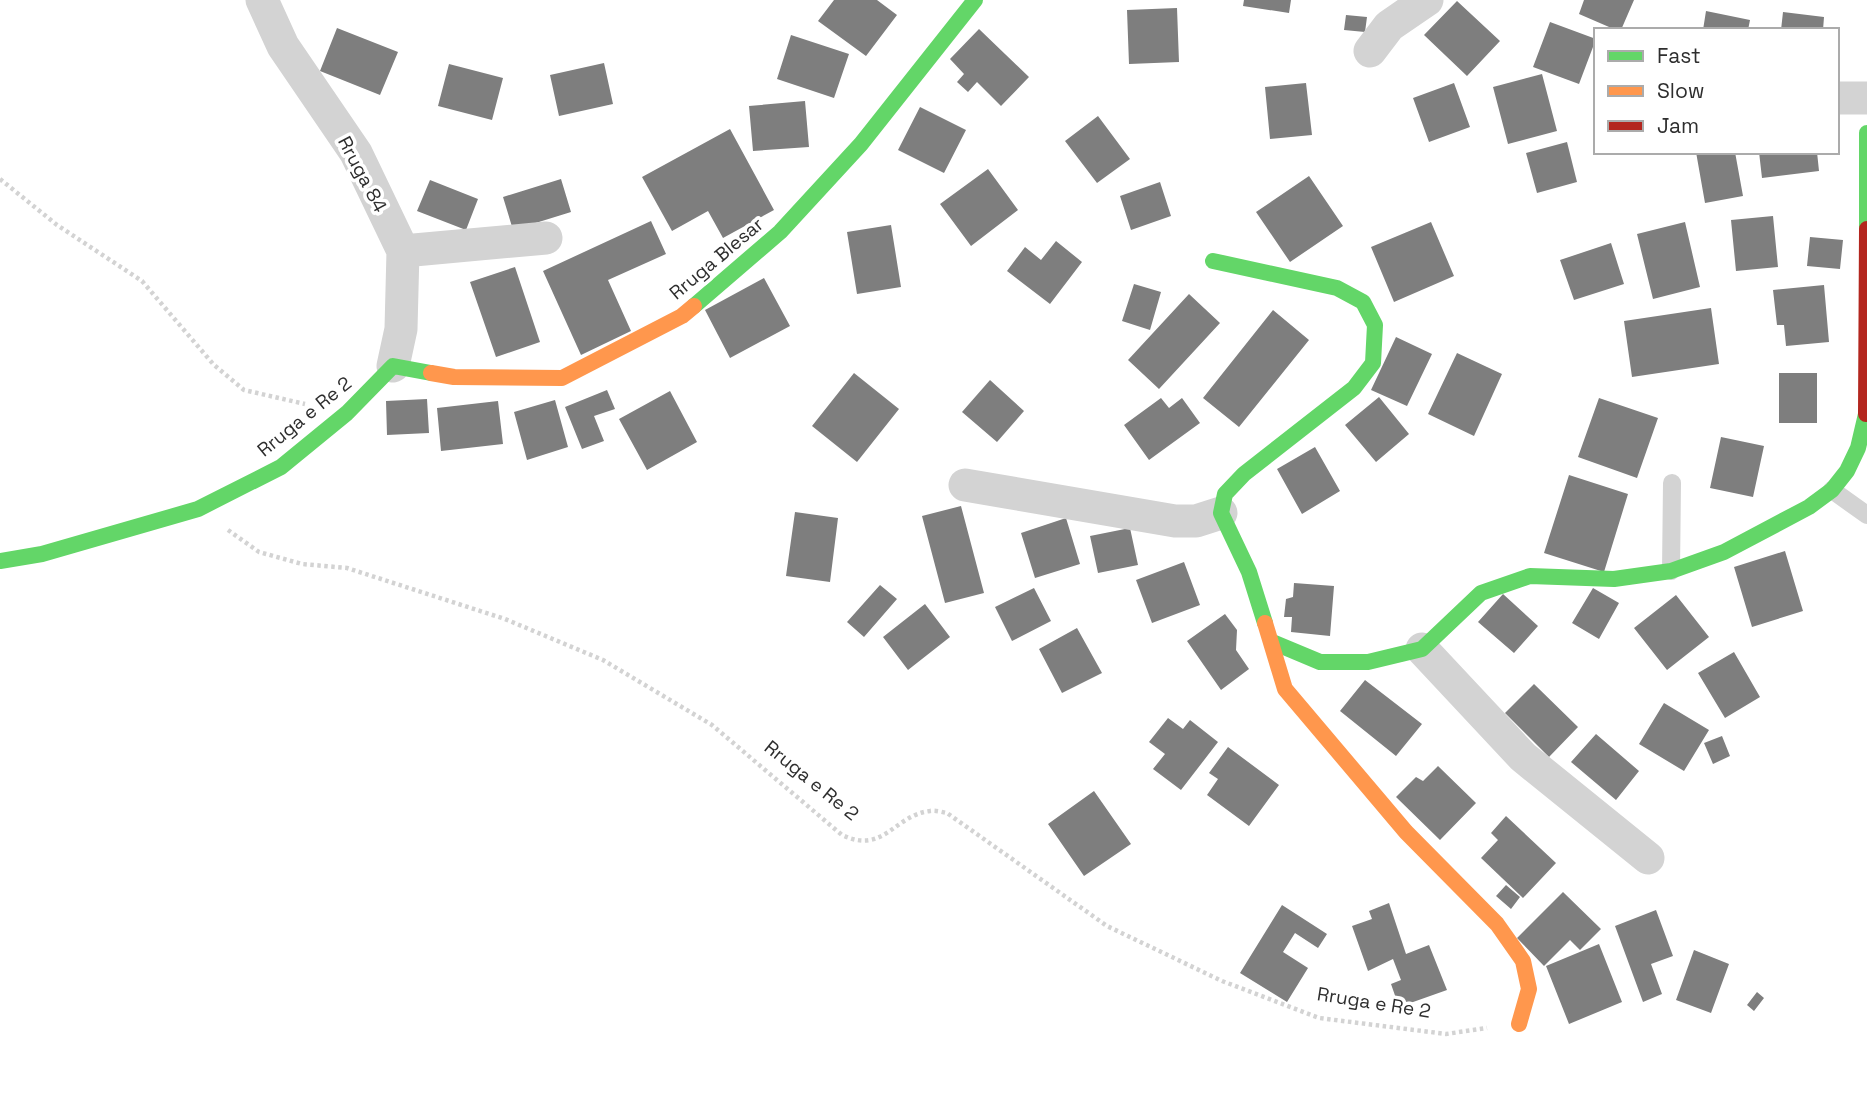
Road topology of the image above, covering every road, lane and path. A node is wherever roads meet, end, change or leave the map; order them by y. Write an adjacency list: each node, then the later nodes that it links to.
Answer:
1 (262, 0): 10 (street, Rruga 84)
2 (973, 0): 12 (street, Rruga Blesar)
3 (1427, 0): 4 (street)
4 (1370, 51)
5 (1839, 98): 6 (street)
6 (1867, 98)
7 (1867, 133): 16 (street)
8 (0, 179): 13 (path)
9 (546, 238): 10 (street)
10 (403, 251): 12 (street, Rruga 84)
11 (1213, 261): 18 (street)
12 (393, 366): 13 (street, Rruga e Re 2)
13 (347, 413): 17 (street, Rruga e Re 2)
14 (1672, 484): 21 (lane)
15 (965, 485): 18 (street)
16 (1832, 490): 19 (lane); 21 (street)
17 (198, 509): 20 (street, Rruga e Re 2); 25 (path, Rruga e Re 2)
18 (1221, 513): 22 (street)
19 (1867, 515)
20 (0, 561)
21 (1671, 571): 23 (street)
22 (1272, 642): 23 (street); 25 (street)
23 (1422, 649): 24 (street)
24 (1648, 858)
25 (1519, 1024)

